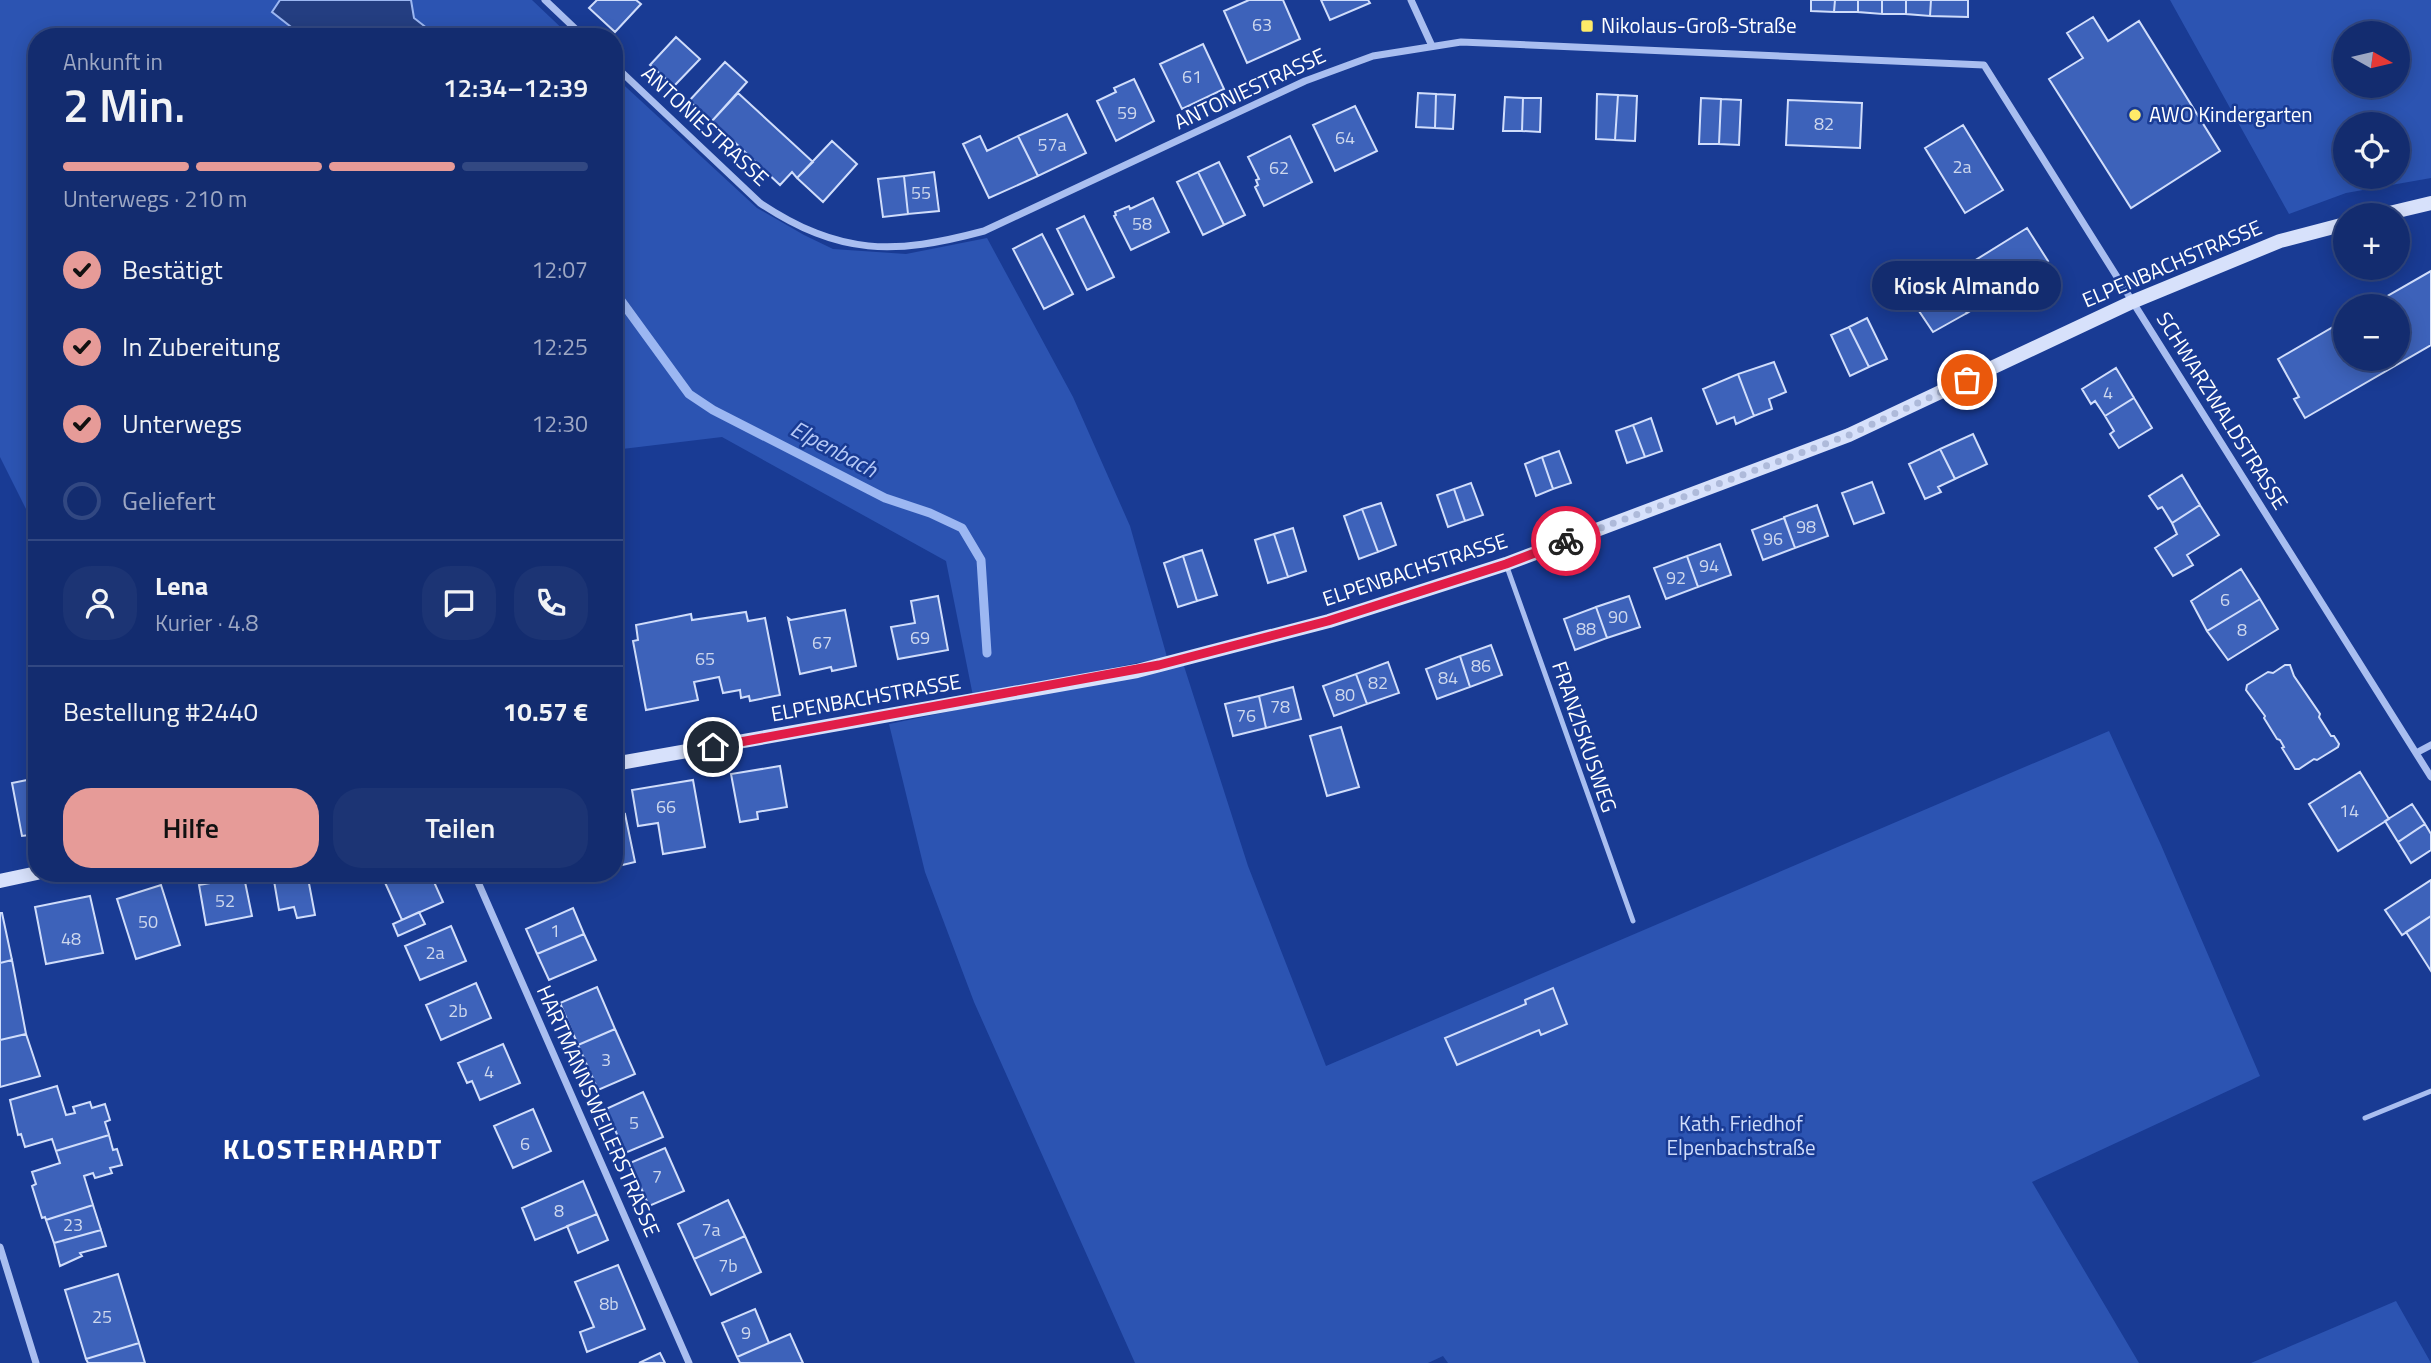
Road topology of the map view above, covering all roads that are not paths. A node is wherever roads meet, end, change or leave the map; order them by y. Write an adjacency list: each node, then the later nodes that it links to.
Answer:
1 (545, 0): 3 (street)
2 (1411, 0): 4 (street)
3 (575, 28)
4 (1432, 46): 5 (street, ANTONIESTRASSE); 6 (street, ANTONIESTRASSE)
5 (1984, 65): 10 (street, SCHWARZWALDSTRASSE)
6 (623, 74)
7 (2431, 203): 8 (street)
8 (2410, 208)
9 (2333, 227): 10 (street, ELPENBACHSTRASSE)
10 (2132, 302): 11 (street, ELPENBACHSTRASSE); 13 (street, SCHWARZWALDSTRASSE)
11 (1506, 564): 14 (street, ELPENBACHSTRASSE); 19 (lane, FRANZISKUSWEG)
12 (2431, 745): 13 (street)
13 (2416, 753): 15 (street, SCHWARZWALDSTRASSE)
14 (623, 762)
15 (2431, 777)
16 (28, 875): 17 (street)
17 (0, 881)
18 (478, 882): 25 (street, HARTMANNSWEILERSTRASSE)
19 (1633, 921)
20 (2431, 1091): 21 (lane)
21 (2365, 1118)
22 (0, 1248): 23 (street)
23 (3, 1264): 24 (street)
24 (36, 1363)
25 (689, 1363)

